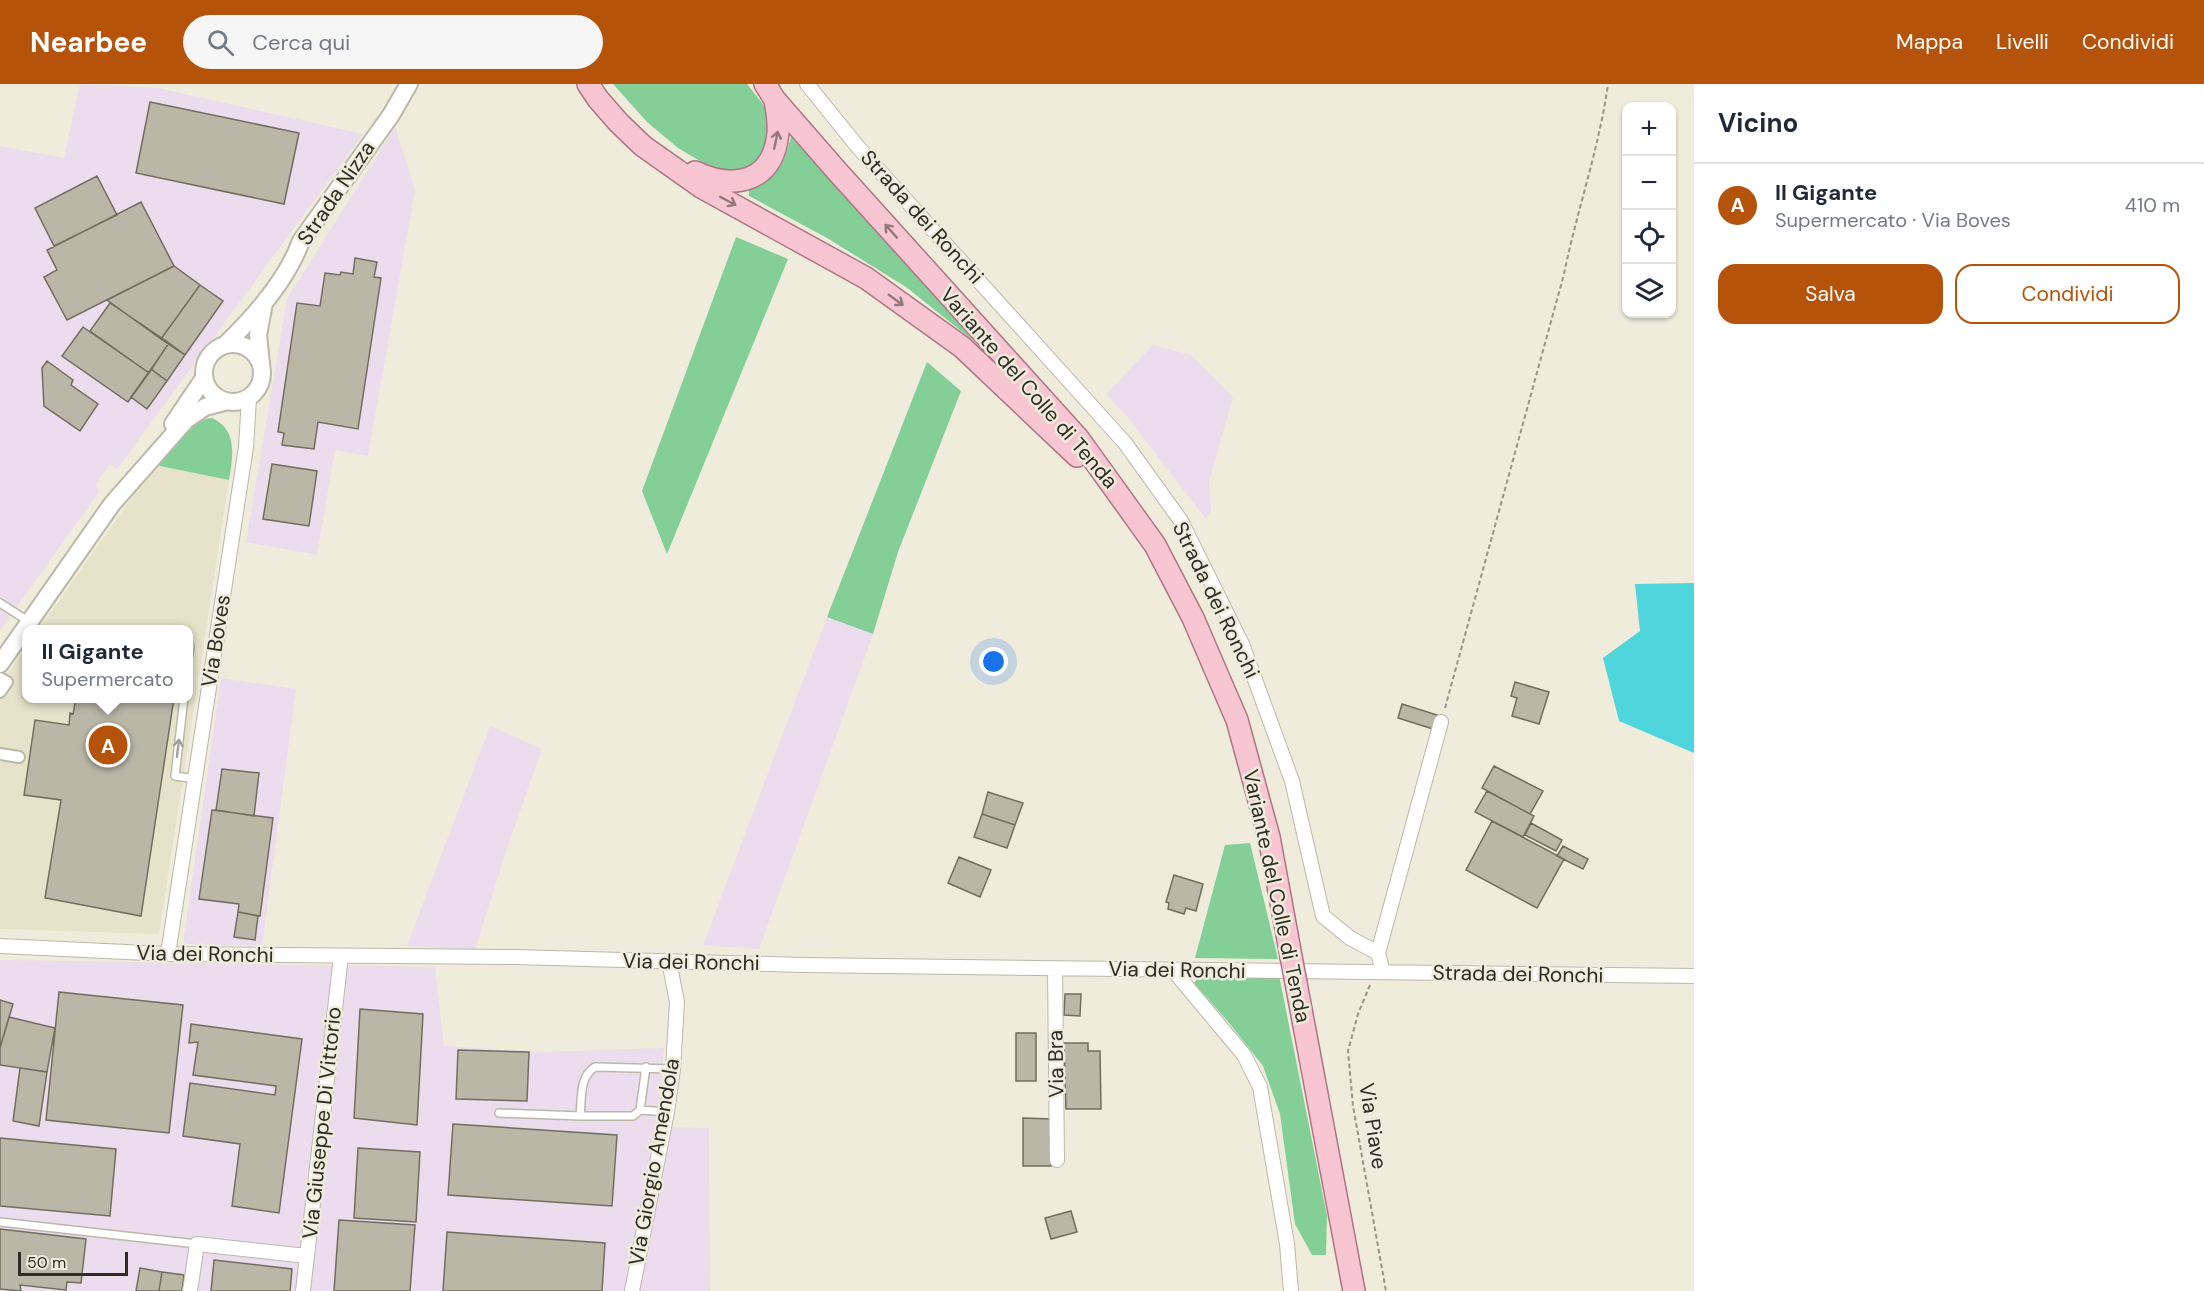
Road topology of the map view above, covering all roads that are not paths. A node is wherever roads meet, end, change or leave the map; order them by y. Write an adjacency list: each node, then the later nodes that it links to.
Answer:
1 (409, 84): 6 (street, Strada Nizza)
2 (588, 84): 5 (main road)
3 (807, 84): 27 (street, Strada dei Ronchi)
4 (770, 92): 5 (main road, one-way to 4); 13 (main road, Variante del Colle di Tenda, one-way to 4)
5 (643, 146): 13 (main road, one-way to 13)
6 (264, 302): 7 (street, Strada Nizza); 8 (street, Strada Nizza)
7 (226, 345): 8 (street); 9 (street, Strada Nizza)
8 (261, 365): 10 (street, Strada Nizza)
9 (204, 378): 11 (street); 12 (street, Strada Nizza)
10 (249, 398): 11 (street, Strada Nizza); 25 (street, Via Boves)
11 (224, 402): 12 (street, Strada Nizza)
12 (152, 458): 15 (street, Strada Nizza)
13 (1135, 514): 49 (main road, Variante del Colle di Tenda, bridge)
14 (0, 603): 15 (lane)
15 (29, 622): 16 (street, Strada Nizza)
16 (27, 625)
17 (22, 632): 18 (street, Strada Nizza)
18 (0, 664)
19 (0, 678): 20 (street)
20 (0, 692)
21 (184, 703): 25 (lane, one-way to 21)
22 (1441, 722): 27 (street)
23 (0, 754): 24 (street)
24 (20, 757)
25 (196, 780): 28 (street, Via Boves)
26 (0, 946): 28 (street, Via dei Ronchi)
27 (1378, 953): 33 (street)
28 (168, 954): 29 (street, Via dei Ronchi)
29 (341, 956): 30 (street, Via dei Ronchi); 44 (street, Via Giuseppe Di Vittorio)
30 (669, 961): 31 (street, Via dei Ronchi); 36 (street, Via Giorgio Amendola)
31 (1055, 968): 32 (street, Via dei Ronchi); 41 (street, Via Bra)
32 (1173, 970): 33 (street, Via dei Ronchi); 48 (street)
33 (1383, 972): 34 (street, Strada dei Ronchi)
34 (1694, 976)
35 (646, 1067): 36 (lane); 37 (lane); 40 (lane)
36 (673, 1069): 38 (street, Via Giorgio Amendola)
37 (640, 1110): 38 (lane); 40 (lane)
38 (667, 1112): 47 (street, Via Giorgio Amendola)
39 (499, 1113): 40 (lane)
40 (580, 1116)
41 (1057, 1160)
42 (0, 1222): 43 (lane)
43 (197, 1244): 44 (street); 45 (street)
44 (307, 1256): 46 (street, Via Giuseppe Di Vittorio)
45 (190, 1291)
46 (303, 1291)
47 (632, 1291)
48 (1291, 1291)
49 (1354, 1291)

